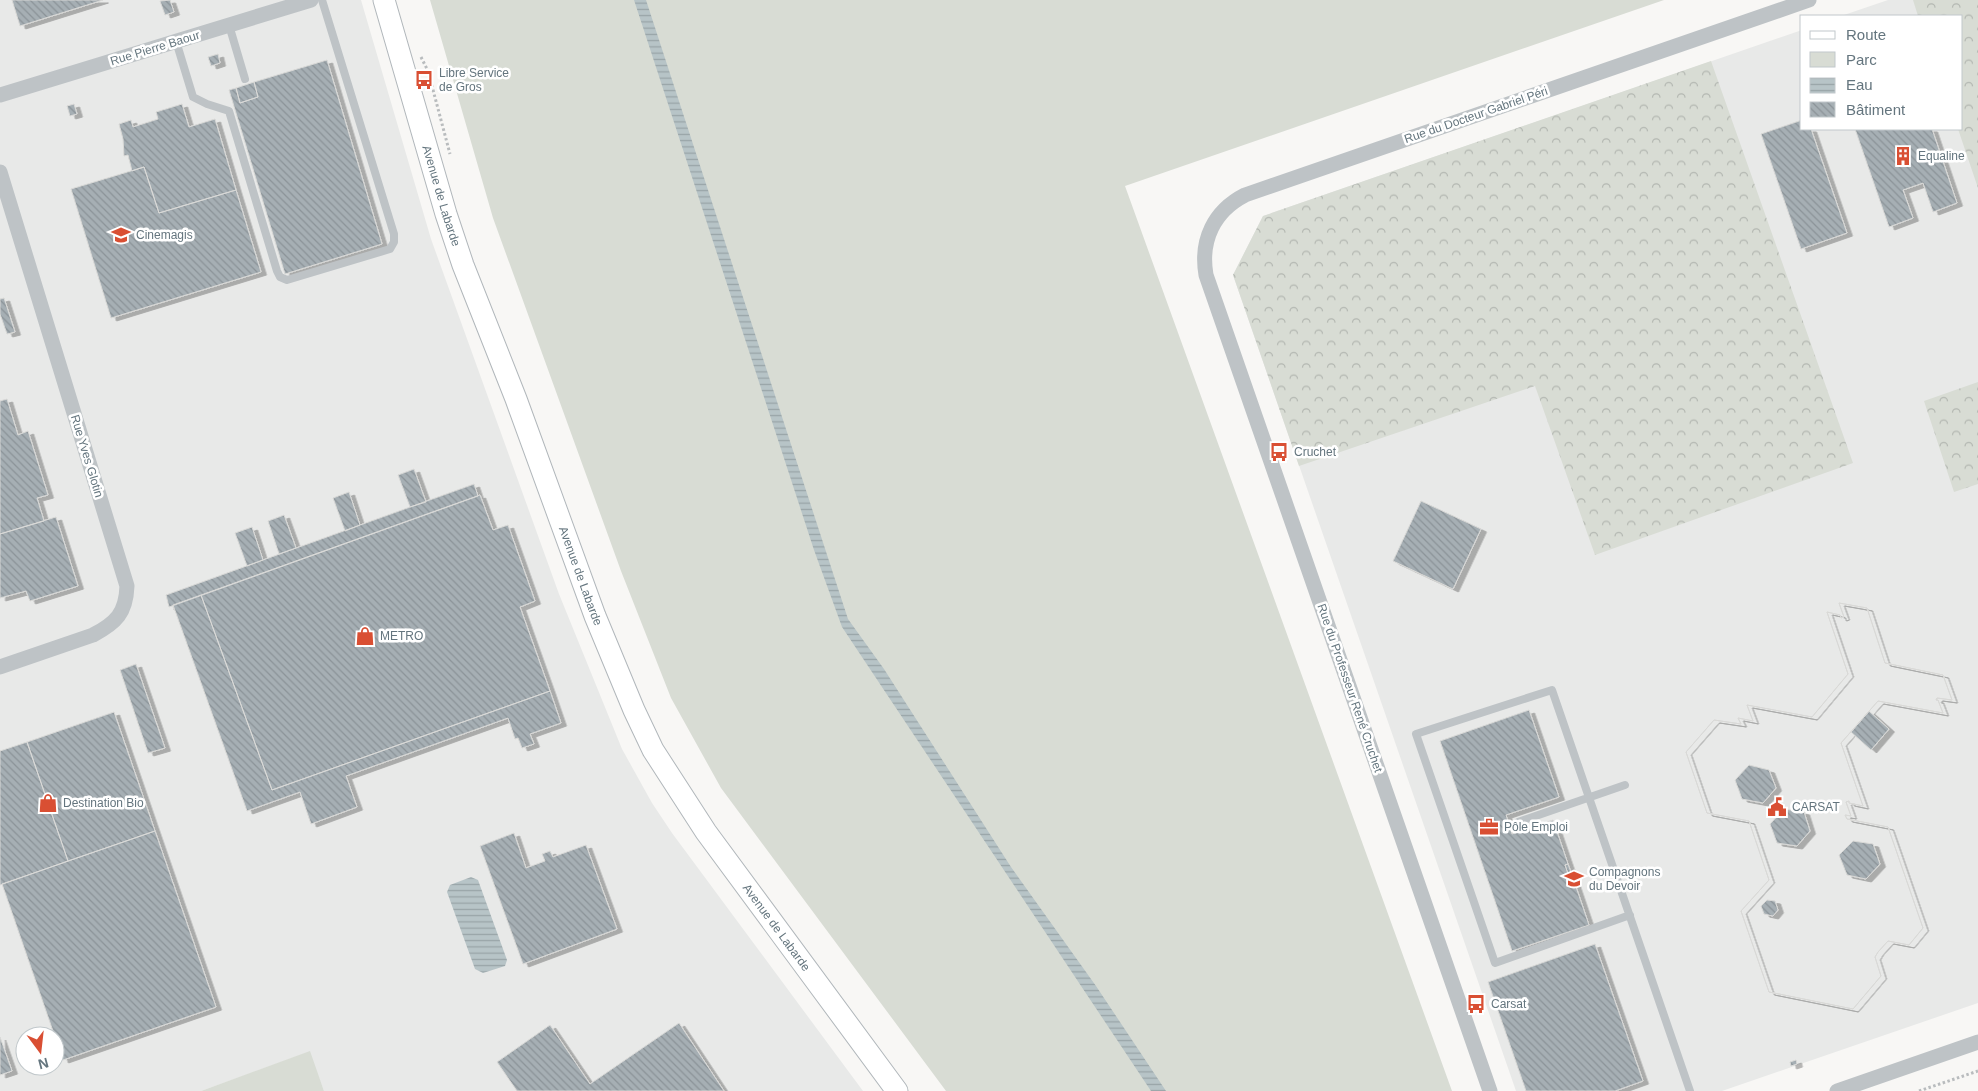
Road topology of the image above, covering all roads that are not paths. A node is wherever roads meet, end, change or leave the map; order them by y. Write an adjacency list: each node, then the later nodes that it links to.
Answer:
1 (311, 0): 5 (street, Rue Pierre Baour)
2 (322, 0): 6 (lane)
3 (384, 0): 17 (main road, Avenue de Labarde)
4 (1809, 0): 10 (street, Rue du Docteur Gabriel Péri)
5 (229, 25): 6 (street, Rue Pierre Baour); 7 (lane)
6 (176, 42): 8 (street, Rue Pierre Baour)
7 (245, 79)
8 (0, 95)
9 (0, 172): 11 (street, Rue Yves Glotin)
10 (1210, 286): 18 (street, Rue du Professeur René Cruchet)
11 (0, 667)
12 (1625, 785): 13 (lane)
13 (1589, 797): 14 (lane); 15 (lane); 15 (lane)
14 (1518, 822)
15 (1630, 915): 19 (lane)
16 (1978, 1042): 20 (street)
17 (897, 1091)
18 (1490, 1091)
19 (1690, 1091)
20 (1837, 1091)

